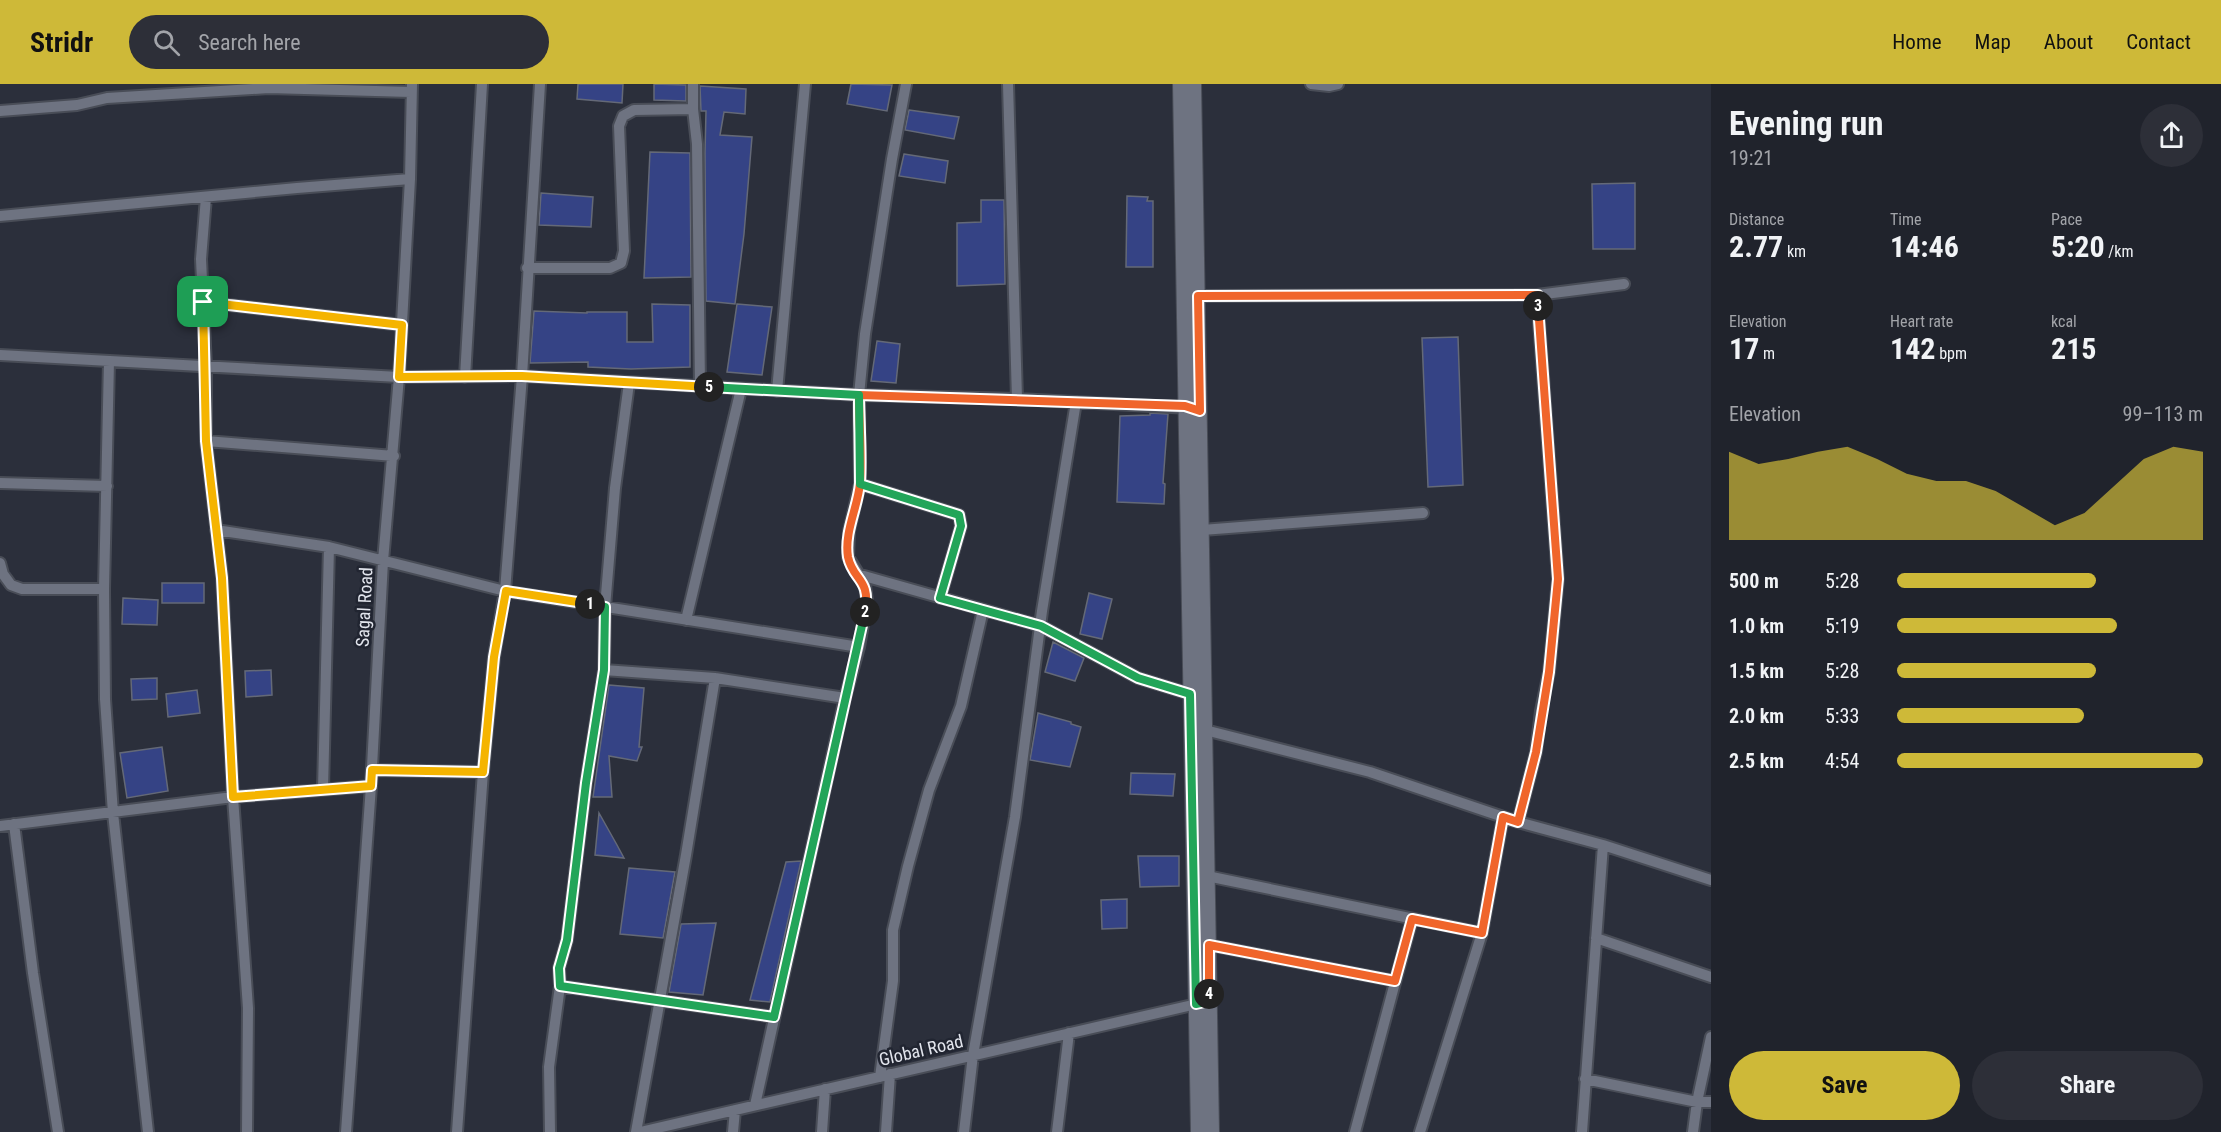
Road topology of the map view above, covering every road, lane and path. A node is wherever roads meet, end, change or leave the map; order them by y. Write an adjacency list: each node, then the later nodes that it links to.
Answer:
1 (482, 84): 28 (street)
2 (540, 84): 17 (street)
3 (693, 84): 12 (street)
4 (805, 84): 32 (street)
5 (906, 84): 33 (street)
6 (1008, 84): 34 (street)
7 (1180, 84): 36 (street)
8 (1194, 84): 20 (street)
9 (1311, 84): 10 (street)
10 (1338, 84)
11 (412, 88): 13 (street); 14 (street, Sagal Road)
12 (693, 109): 17 (street); 30 (street)
13 (0, 111)
14 (410, 179): 15 (street); 22 (street, Sagal Road)
15 (206, 197): 16 (street); 21 (street)
16 (0, 216)
17 (527, 268): 26 (street)
18 (1624, 284): 19 (street)
19 (1538, 295): 20 (street); 70 (street)
20 (1198, 296): 37 (street)
21 (203, 302): 22 (street); 25 (street)
22 (402, 325): 27 (street, Sagal Road)
23 (0, 355): 24 (street)
24 (109, 361): 25 (street); 42 (street)
25 (206, 367): 27 (street); 38 (street)
26 (522, 376): 28 (street); 29 (street); 51 (street)
27 (399, 377): 28 (street); 39 (street, Sagal Road)
28 (465, 377)
29 (629, 383): 30 (street); 53 (street)
30 (700, 387): 31 (street)
31 (741, 389): 32 (street); 55 (street)
32 (777, 391): 33 (street)
33 (859, 395): 34 (street); 41 (street)
34 (1017, 399): 35 (street)
35 (1076, 402): 36 (street); 56 (street)
36 (1185, 406): 37 (street); 60 (street)
37 (1200, 411): 45 (street)
38 (206, 441): 39 (street); 44 (street)
39 (393, 456): 47 (street, Sagal Road)
40 (0, 483): 42 (street)
41 (860, 484): 49 (street); 52 (street)
42 (107, 486): 50 (street)
43 (1423, 513): 45 (street)
44 (216, 530): 46 (street); 67 (street)
45 (1202, 530): 62 (street)
46 (329, 548): 47 (street); 66 (street)
47 (383, 561): 51 (street); 63 (street, Sagal Road)
48 (0, 563): 50 (street)
49 (857, 574): 52 (street); 57 (street)
50 (104, 589): 68 (street)
51 (506, 591): 53 (street); 64 (street)
52 (940, 598): 54 (street)
53 (605, 607): 55 (street); 58 (street)
54 (983, 610): 56 (street); 89 (street)
55 (686, 620): 57 (street)
56 (1041, 626): 60 (street); 88 (street)
57 (859, 647): 61 (street)
58 (604, 670): 59 (street); 82 (street)
59 (715, 678): 61 (street); 83 (street)
60 (1190, 694): 84 (street)
61 (845, 698): 85 (street)
62 (1205, 729): 69 (street); 74 (street)
63 (372, 770): 64 (street); 65 (street, Sagal Road)
64 (483, 772): 101 (street)
65 (371, 786): 66 (street); 100 (street, Sagal Road)
66 (323, 789): 67 (street)
67 (233, 797): 68 (street); 99 (street)
68 (113, 813): 71 (street); 98 (street)
69 (1503, 817): 70 (street); 77 (street)
70 (1518, 822): 73 (street)
71 (14, 824): 72 (street); 97 (street)
72 (0, 826)
73 (1603, 845): 75 (street); 78 (street)
74 (1208, 876): 76 (street); 79 (street)
75 (1711, 880)
76 (1412, 919): 77 (street); 81 (street)
77 (1482, 933): 112 (street)
78 (1596, 938): 80 (street); 90 (street)
79 (1209, 945): 81 (street); 84 (street)
80 (1711, 977)
81 (1395, 981): 111 (street)
82 (560, 986): 83 (street); 102 (street)
83 (660, 1001): 85 (street); 103 (street)
84 (1203, 1003): 86 (street, Global Road); 109 (street); 110 (street)
85 (774, 1017): 94 (street)
86 (1069, 1033): 88 (street, Global Road); 108 (street)
87 (1711, 1037): 92 (street)
88 (973, 1055): 89 (street, Global Road); 107 (street)
89 (885, 1076): 91 (street, Global Road); 106 (street)
90 (1585, 1079): 92 (street); 113 (street)
91 (825, 1089): 94 (street, Global Road); 105 (street)
92 (1697, 1102): 93 (street); 114 (street)
93 (1711, 1102)
94 (755, 1106): 95 (street, Global Road)
95 (735, 1110): 96 (street, Global Road); 104 (street)
96 (689, 1126): 103 (street, Global Road)
97 (58, 1132)
98 (148, 1132)
99 (247, 1132)
100 (346, 1132)
101 (457, 1132)
102 (550, 1132)
103 (638, 1132)
104 (733, 1132)
105 (822, 1132)
106 (886, 1132)
107 (964, 1132)
108 (1057, 1132)
109 (1198, 1132)
110 (1212, 1132)
111 (1355, 1132)
112 (1420, 1132)
113 (1582, 1132)
114 (1693, 1132)

